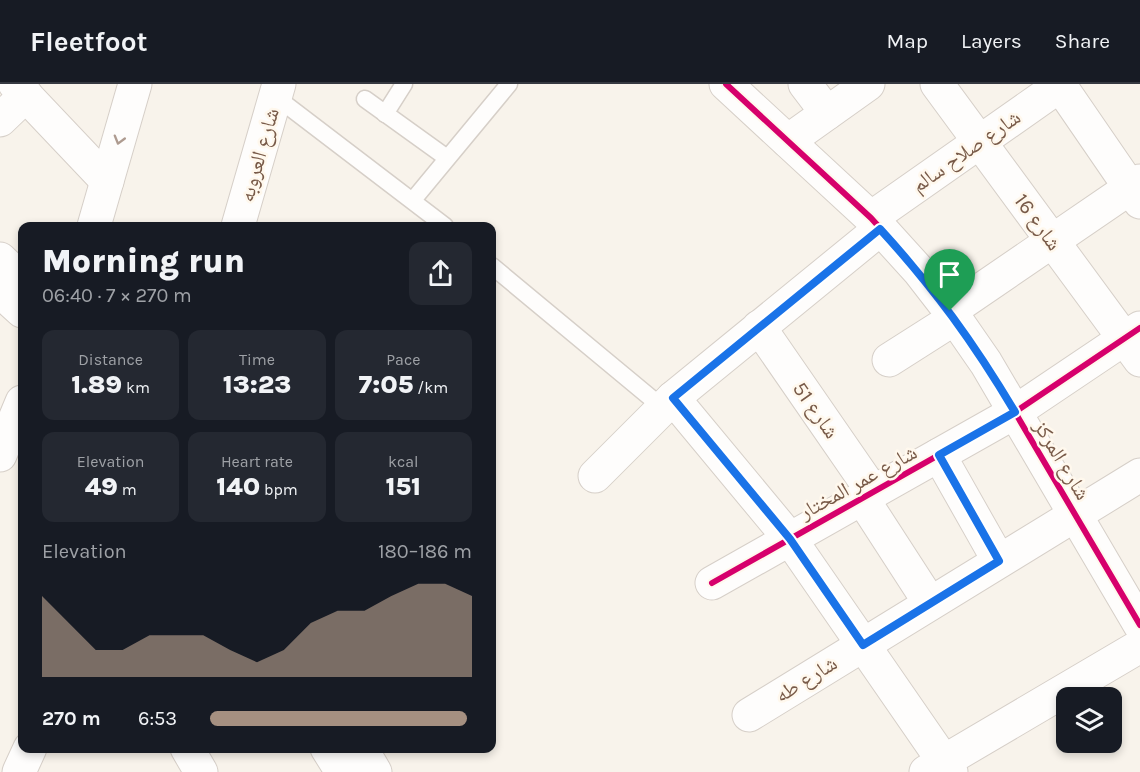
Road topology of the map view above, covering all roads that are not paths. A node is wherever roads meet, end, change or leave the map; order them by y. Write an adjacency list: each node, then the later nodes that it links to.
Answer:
1 (135, 84): 18 (street, one-way to 18)
2 (404, 84): 13 (lane)
3 (509, 84): 17 (lane)
4 (726, 84): 15 (street, شارع المركز)
5 (805, 84): 12 (street)
6 (868, 84): 12 (street)
7 (937, 84): 16 (street, شارع 16)
8 (1060, 84): 16 (street, شارع صلاح سالم); 19 (street)
9 (21, 89): 14 (street); 18 (street)
10 (278, 90): 20 (lane); 22 (street, شارع العروبه)
11 (364, 99): 13 (lane)
12 (827, 113): 15 (street)
13 (385, 114): 17 (lane)
14 (0, 120)
15 (788, 141): 24 (street, شارع المركز)
16 (980, 142): 24 (street, شارع صلاح سالم); 25 (street, شارع 16)
17 (447, 158): 20 (lane)
18 (107, 181): 21 (street)
19 (1137, 190): 25 (street)
20 (412, 200): 23 (lane)
21 (95, 222)
22 (240, 222)
23 (440, 222)
24 (875, 224): 31 (street, شارع المركز); 32 (street, شارع صلاح سالم)
25 (1052, 241): 31 (street); 33 (street, شارع 16)
26 (0, 259): 28 (street)
27 (496, 269): 35 (lane)
28 (18, 276)
29 (0, 291): 30 (street)
30 (18, 307)
31 (953, 315): 34 (street); 36 (street, شارع المركز)
32 (759, 327): 35 (street, شارع صلاح سالم); 42 (street, شارع 51)
33 (1135, 342): 36 (street, شارع عمر المختار)
34 (889, 360)
35 (668, 403): 41 (street, شارع صلاح سالم); 44 (street)
36 (1015, 412): 39 (street, شارع عمر المختار); 43 (street, شارع المركز)
37 (18, 414): 38 (street)
38 (0, 455)
39 (939, 455): 42 (street, شارع عمر المختار); 45 (street)
40 (1140, 475): 43 (street, شارع طه)
41 (595, 476)
42 (867, 495): 44 (street, شارع عمر المختار); 47 (street, شارع 51)
43 (1075, 515): 45 (street, شارع طه); 48 (street, شارع المركز)
44 (790, 539): 46 (street, شارع عمر المختار); 49 (street)
45 (999, 561): 47 (street, شارع طه)
46 (712, 583)
47 (930, 603): 49 (street, شارع طه)
48 (1140, 625)
49 (863, 645): 51 (street, شارع طه); 56 (street)
50 (1140, 646): 56 (street)
51 (749, 715)
52 (28, 753): 57 (street)
53 (190, 753): 58 (street)
54 (330, 753): 59 (street)
55 (364, 753): 60 (street)
56 (941, 769)
57 (19, 772)
58 (201, 772)
59 (342, 772)
60 (375, 772)

